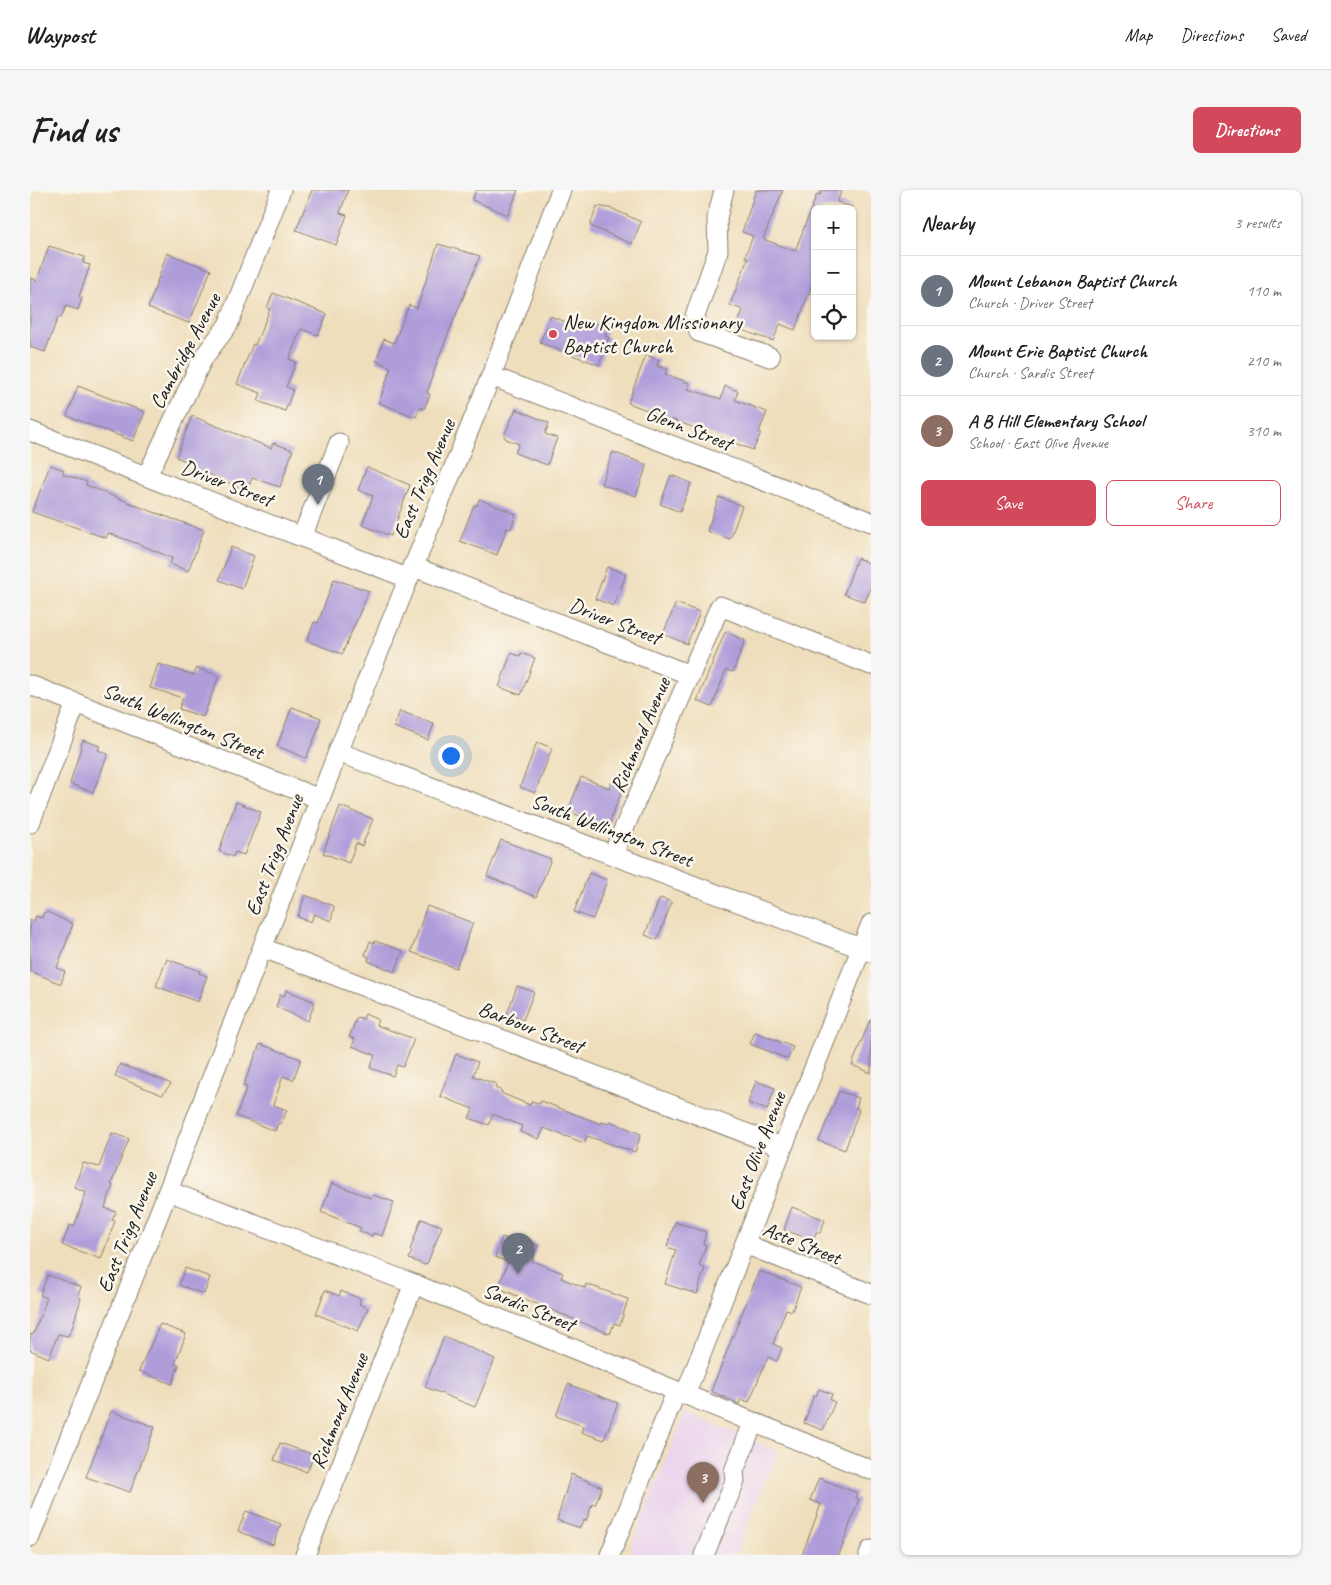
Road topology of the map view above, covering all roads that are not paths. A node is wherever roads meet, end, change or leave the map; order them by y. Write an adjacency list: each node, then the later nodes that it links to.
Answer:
1 (280, 190): 8 (street, Cambridge Avenue)
2 (561, 190): 5 (street, East Trigg Avenue)
3 (724, 190): 4 (street)
4 (770, 357)
5 (491, 376): 9 (street, Glenn Street); 11 (street, East Trigg Avenue)
6 (30, 431): 8 (street, Driver Street)
7 (338, 443): 10 (street)
8 (147, 476): 10 (street, Driver Street)
9 (871, 522)
10 (302, 537): 11 (street, Driver Street)
11 (410, 572): 13 (street, Driver Street); 16 (street, East Trigg Avenue)
12 (871, 665): 13 (street, Richmond Avenue)
13 (690, 675): 19 (street, Richmond Avenue)
14 (30, 685): 15 (street, South Wellington Street)
15 (76, 703): 17 (street, South Wellington Street); 18 (street)
16 (338, 752): 17 (street, East Trigg Avenue); 19 (street, South Wellington Street)
17 (320, 799): 21 (street, East Trigg Avenue)
18 (30, 821)
19 (614, 854): 22 (street, South Wellington Street)
20 (871, 924): 22 (street, East Olive Avenue)
21 (263, 948): 23 (street, Barbour Street); 24 (street, East Trigg Avenue)
22 (866, 950): 23 (street, East Olive Avenue)
23 (782, 1147): 25 (street, East Olive Avenue)
24 (168, 1191): 26 (street, Sardis Street); 31 (street, East Trigg Avenue)
25 (745, 1244): 27 (street, Aste Street); 28 (street, East Olive Avenue)
26 (414, 1284): 28 (street, Sardis Street); 33 (street, Richmond Avenue)
27 (871, 1294)
28 (680, 1394): 29 (street, Sardis Street); 34 (street, East Olive Avenue)
29 (753, 1423): 30 (street, Sardis Street); 35 (street)
30 (871, 1470)
31 (30, 1537)
32 (871, 1550): 36 (street)
33 (305, 1555)
34 (610, 1555)
35 (704, 1555)
36 (869, 1555)

